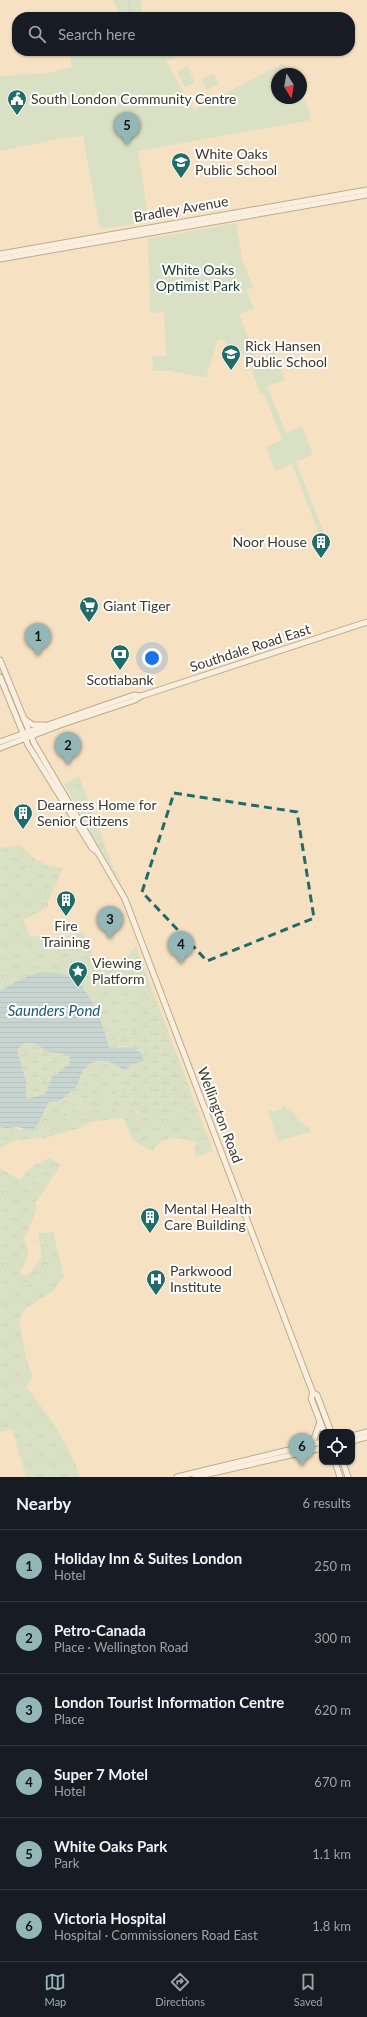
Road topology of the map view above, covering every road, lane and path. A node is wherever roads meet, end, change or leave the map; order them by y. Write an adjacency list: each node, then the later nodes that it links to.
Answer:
1 (367, 190): 3 (main road, Bradley Avenue)
2 (367, 195): 4 (main road, Bradley Avenue)
3 (0, 254)
4 (0, 259)
5 (367, 622): 8 (main road, Southdale Road East)
6 (0, 660): 9 (main road, Wellington Road)
7 (0, 677): 12 (main road, Wellington Road)
8 (141, 696): 10 (main road, Southdale Road East); 11 (main road, Southdale Road East)
9 (23, 718): 10 (main road); 12 (main road, Wellington Road)
10 (48, 725): 12 (main road, Southdale Road East)
11 (44, 732): 12 (main road, Southdale Road East); 15 (main road)
12 (27, 736): 13 (main road, Southdale Road East); 14 (main road, Southdale Road East); 15 (main road, Wellington Road); 17 (main road, Wellington Road)
13 (0, 742)
14 (7, 745): 16 (main road, Southdale Road East); 17 (main road)
15 (38, 747): 18 (main road, Wellington Road)
16 (0, 748)
17 (32, 751): 18 (main road, Wellington Road)
18 (96, 851): 19 (main road, Wellington Road)
19 (313, 1393): 20 (main road, Wellington Road); 22 (main road, Wellington Road)
20 (320, 1422): 21 (main road, Wellington Road); 28 (main road)
21 (323, 1429)
22 (330, 1429)
23 (367, 1432): 24 (main road)
24 (355, 1435)
25 (367, 1437): 26 (main road)
26 (355, 1440)
27 (319, 1443): 28 (main road)
28 (292, 1449): 32 (main road)
29 (319, 1449): 33 (main road)
30 (336, 1465): 34 (main road)
31 (343, 1465): 35 (main road)
32 (177, 1477)
33 (195, 1477)
34 (340, 1477)
35 (348, 1477)

